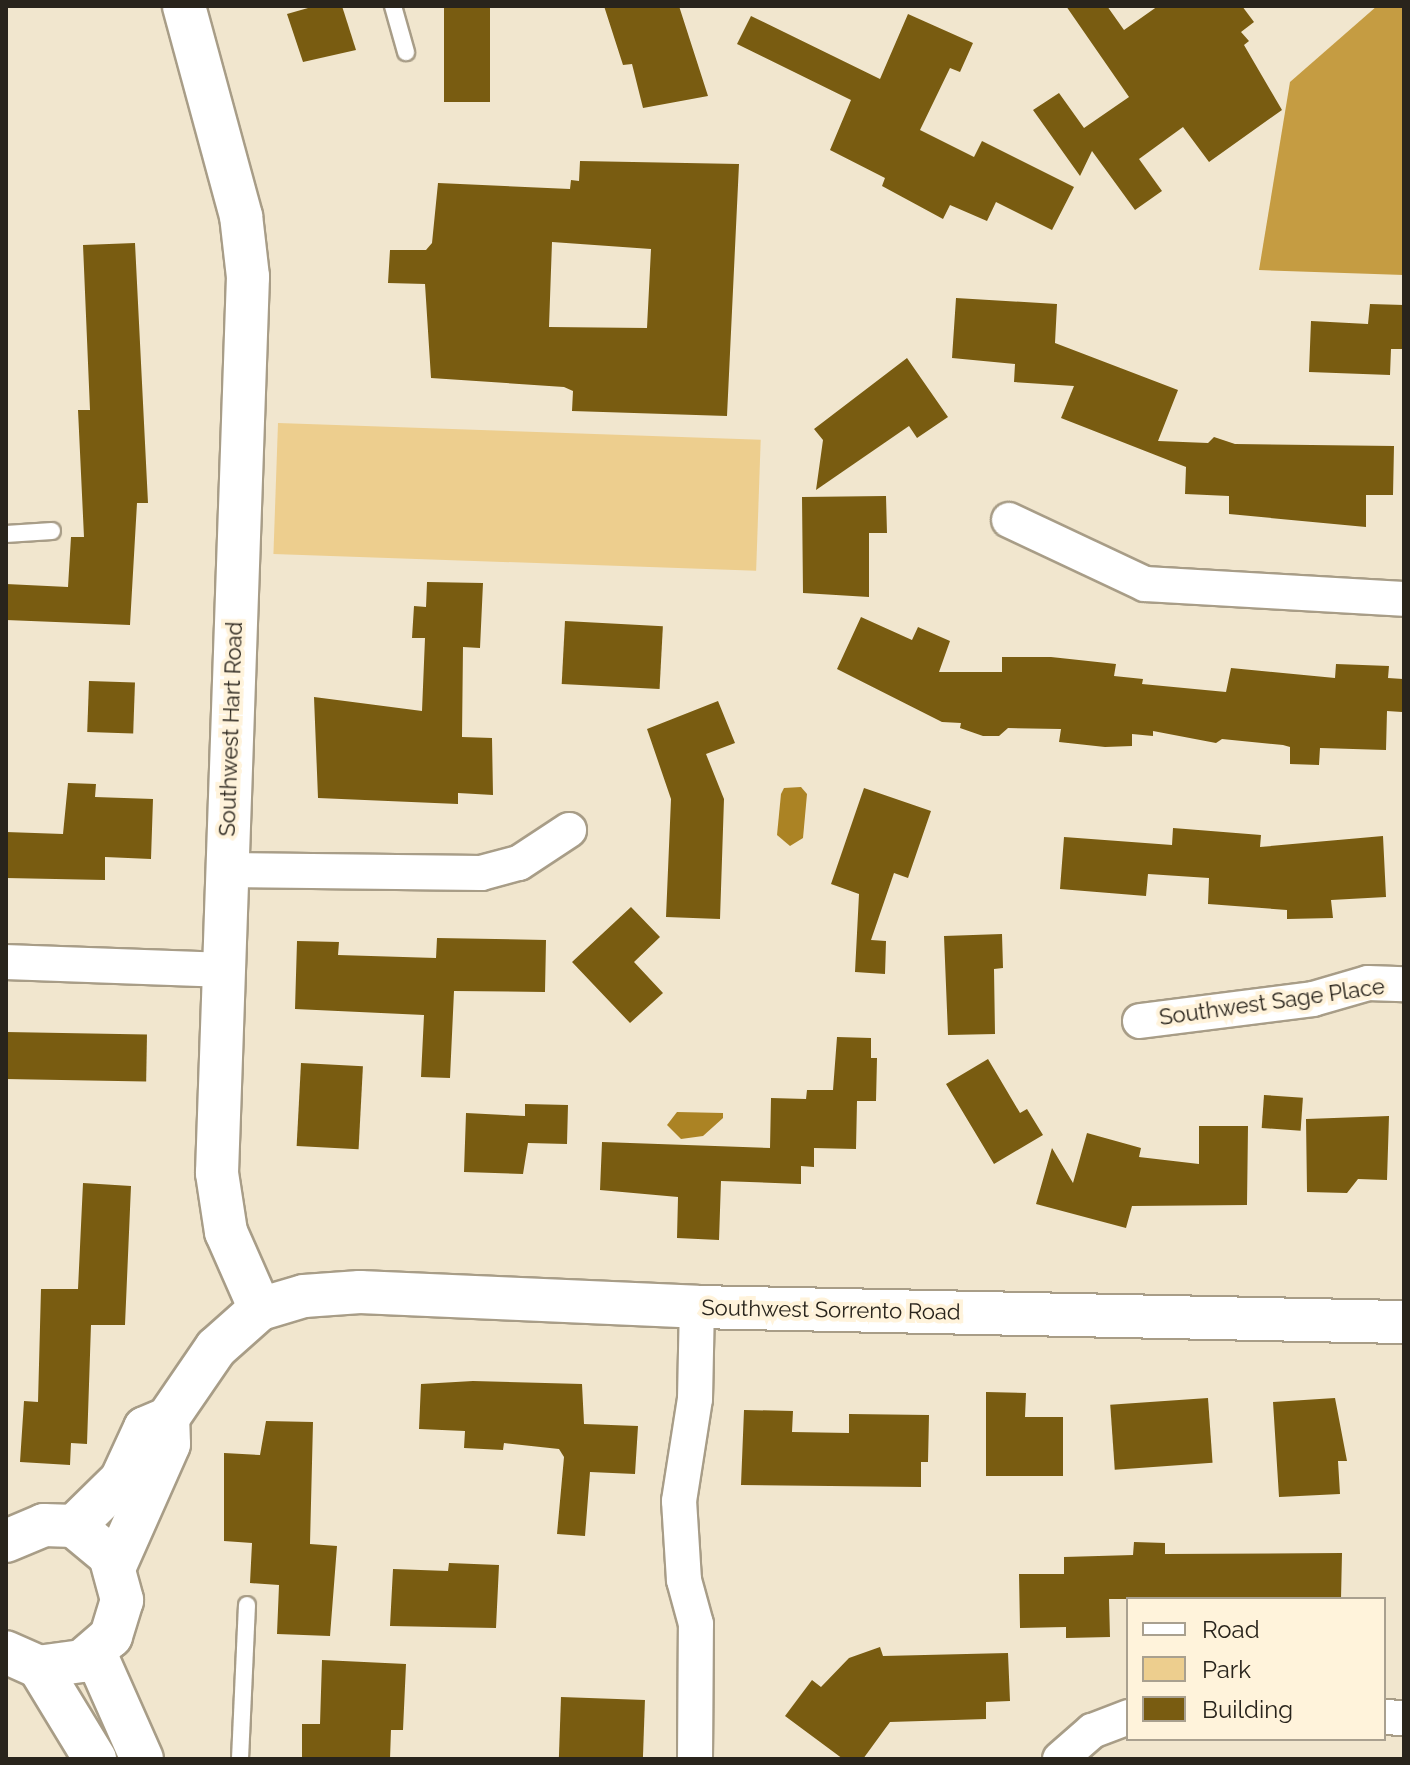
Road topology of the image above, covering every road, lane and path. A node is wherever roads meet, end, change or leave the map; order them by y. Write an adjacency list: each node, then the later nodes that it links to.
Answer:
1 (184, 6): 9 (street, Southwest Hart Road)
2 (393, 6): 3 (lane)
3 (406, 52)
4 (1009, 520): 7 (street)
5 (52, 531): 6 (lane)
6 (6, 534)
7 (1404, 599)
8 (569, 830): 9 (street)
9 (227, 870): 11 (street, Southwest Hart Road)
10 (6, 962): 11 (street)
11 (224, 970): 15 (street, Southwest Hart Road)
12 (1404, 984): 13 (street, Southwest Sage Place)
13 (1140, 1021)
14 (697, 1307): 15 (street, Southwest Sorrento Road); 16 (street, Southwest Sorrento Road); 28 (street)
15 (260, 1309): 17 (street)
16 (1404, 1322)
17 (168, 1418): 18 (street); 20 (street)
18 (74, 1526): 19 (street); 20 (street)
19 (6, 1541)
20 (115, 1566): 22 (street)
21 (247, 1605): 27 (lane)
22 (95, 1653): 23 (street); 26 (street)
23 (22, 1660): 25 (street)
24 (1126, 1718): 29 (street)
25 (95, 1759)
26 (142, 1759)
27 (240, 1759)
28 (695, 1759)
29 (1060, 1759)

